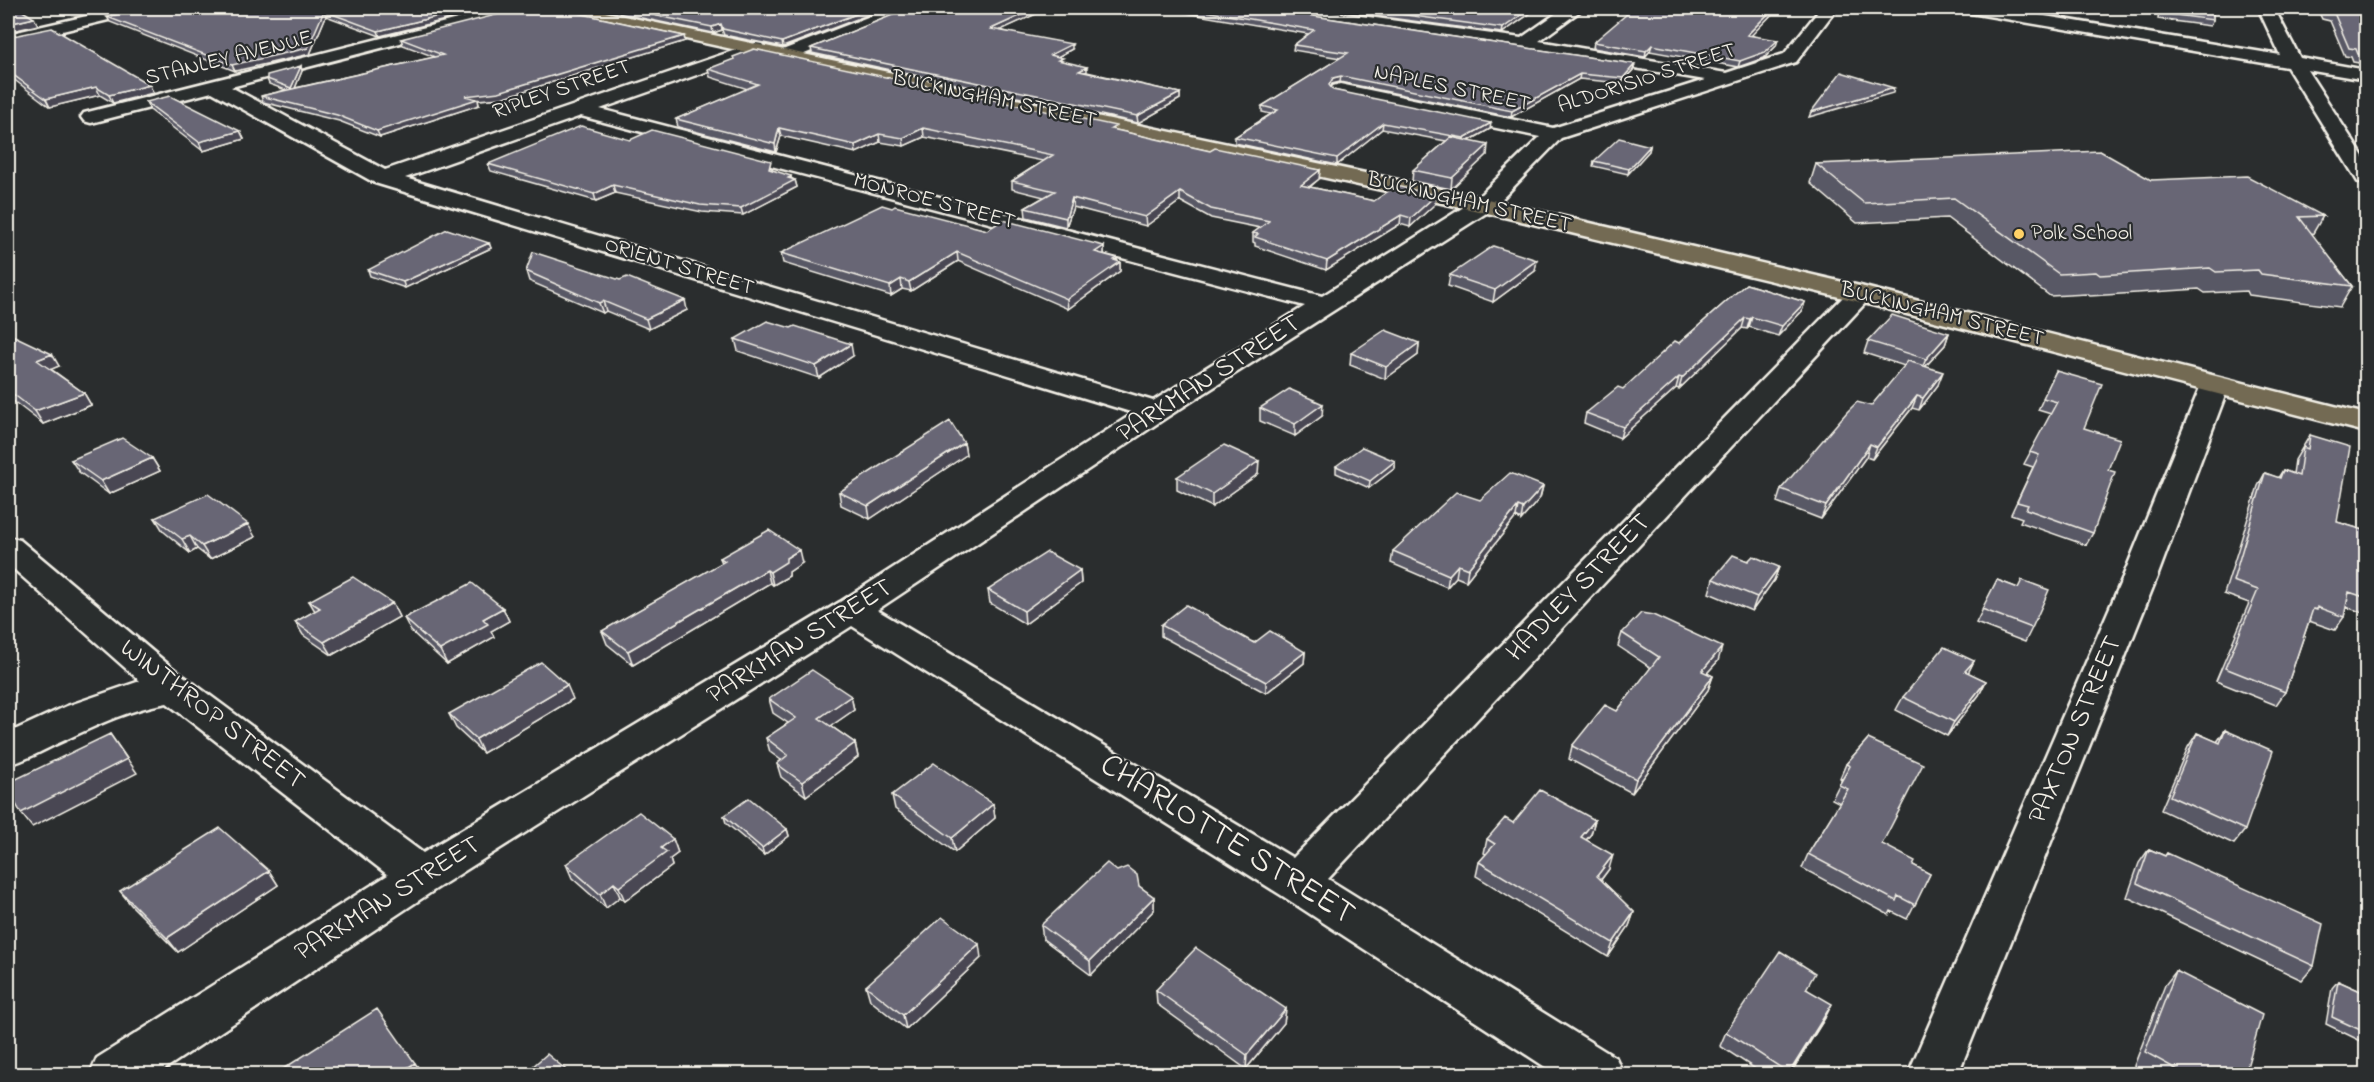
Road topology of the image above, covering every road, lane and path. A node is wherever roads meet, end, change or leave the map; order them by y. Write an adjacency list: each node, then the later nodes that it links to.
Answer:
1 (140, 8): 12 (street)
2 (518, 8): 19 (street, STANLEY AVENUE)
3 (566, 8): 14 (main road, BUCKINGHAM STREET)
4 (904, 8): 15 (street)
5 (1273, 8): 11 (street)
6 (1351, 8): 11 (street)
7 (1575, 8): 13 (street)
8 (1829, 8): 18 (street, ALDORISIO STREET)
9 (1971, 8): 16 (street)
10 (2266, 8): 16 (street)
11 (1335, 17): 13 (street)
12 (8, 39)
13 (1524, 44): 18 (street)
14 (756, 48): 15 (main road, BUCKINGHAM STREET); 21 (street, RIPLEY STREET)
15 (786, 55): 26 (main road, BUCKINGHAM STREET)
16 (2293, 63): 17 (street); 24 (street)
17 (2367, 75)
18 (1728, 78): 23 (street, ALDORISIO STREET)
19 (216, 86): 22 (street, STANLEY AVENUE); 25 (street, ORIENT STREET)
20 (1340, 90): 23 (street, NAPLES STREET)
21 (578, 109): 25 (street, RIPLEY STREET); 28 (street, MONROE STREET)
22 (91, 117)
23 (1554, 134): 26 (street, ALDORISIO STREET)
24 (2367, 177)
25 (383, 178): 30 (street, ORIENT STREET)
26 (1483, 205): 27 (main road, BUCKINGHAM STREET); 28 (street, PARKMAN STREET)
27 (1860, 294): 29 (main road, BUCKINGHAM STREET); 37 (street, HADLEY STREET)
28 (1325, 304): 30 (street, PARKMAN STREET)
29 (2215, 385): 31 (main road, BUCKINGHAM STREET); 40 (street, PAXTON STREET)
30 (1157, 411): 33 (street, PARKMAN STREET)
31 (2367, 423)
32 (8, 547): 34 (street, WINTHROP STREET)
33 (852, 610): 36 (street, PARKMAN STREET); 37 (street, CHARLOTTE STREET)
34 (174, 688): 35 (street); 36 (street, WINTHROP STREET)
35 (8, 750)
36 (421, 876): 38 (street, PARKMAN STREET)
37 (1297, 882): 39 (street, CHARLOTTE STREET)
38 (115, 1074)
39 (1598, 1074)
40 (1933, 1074)

